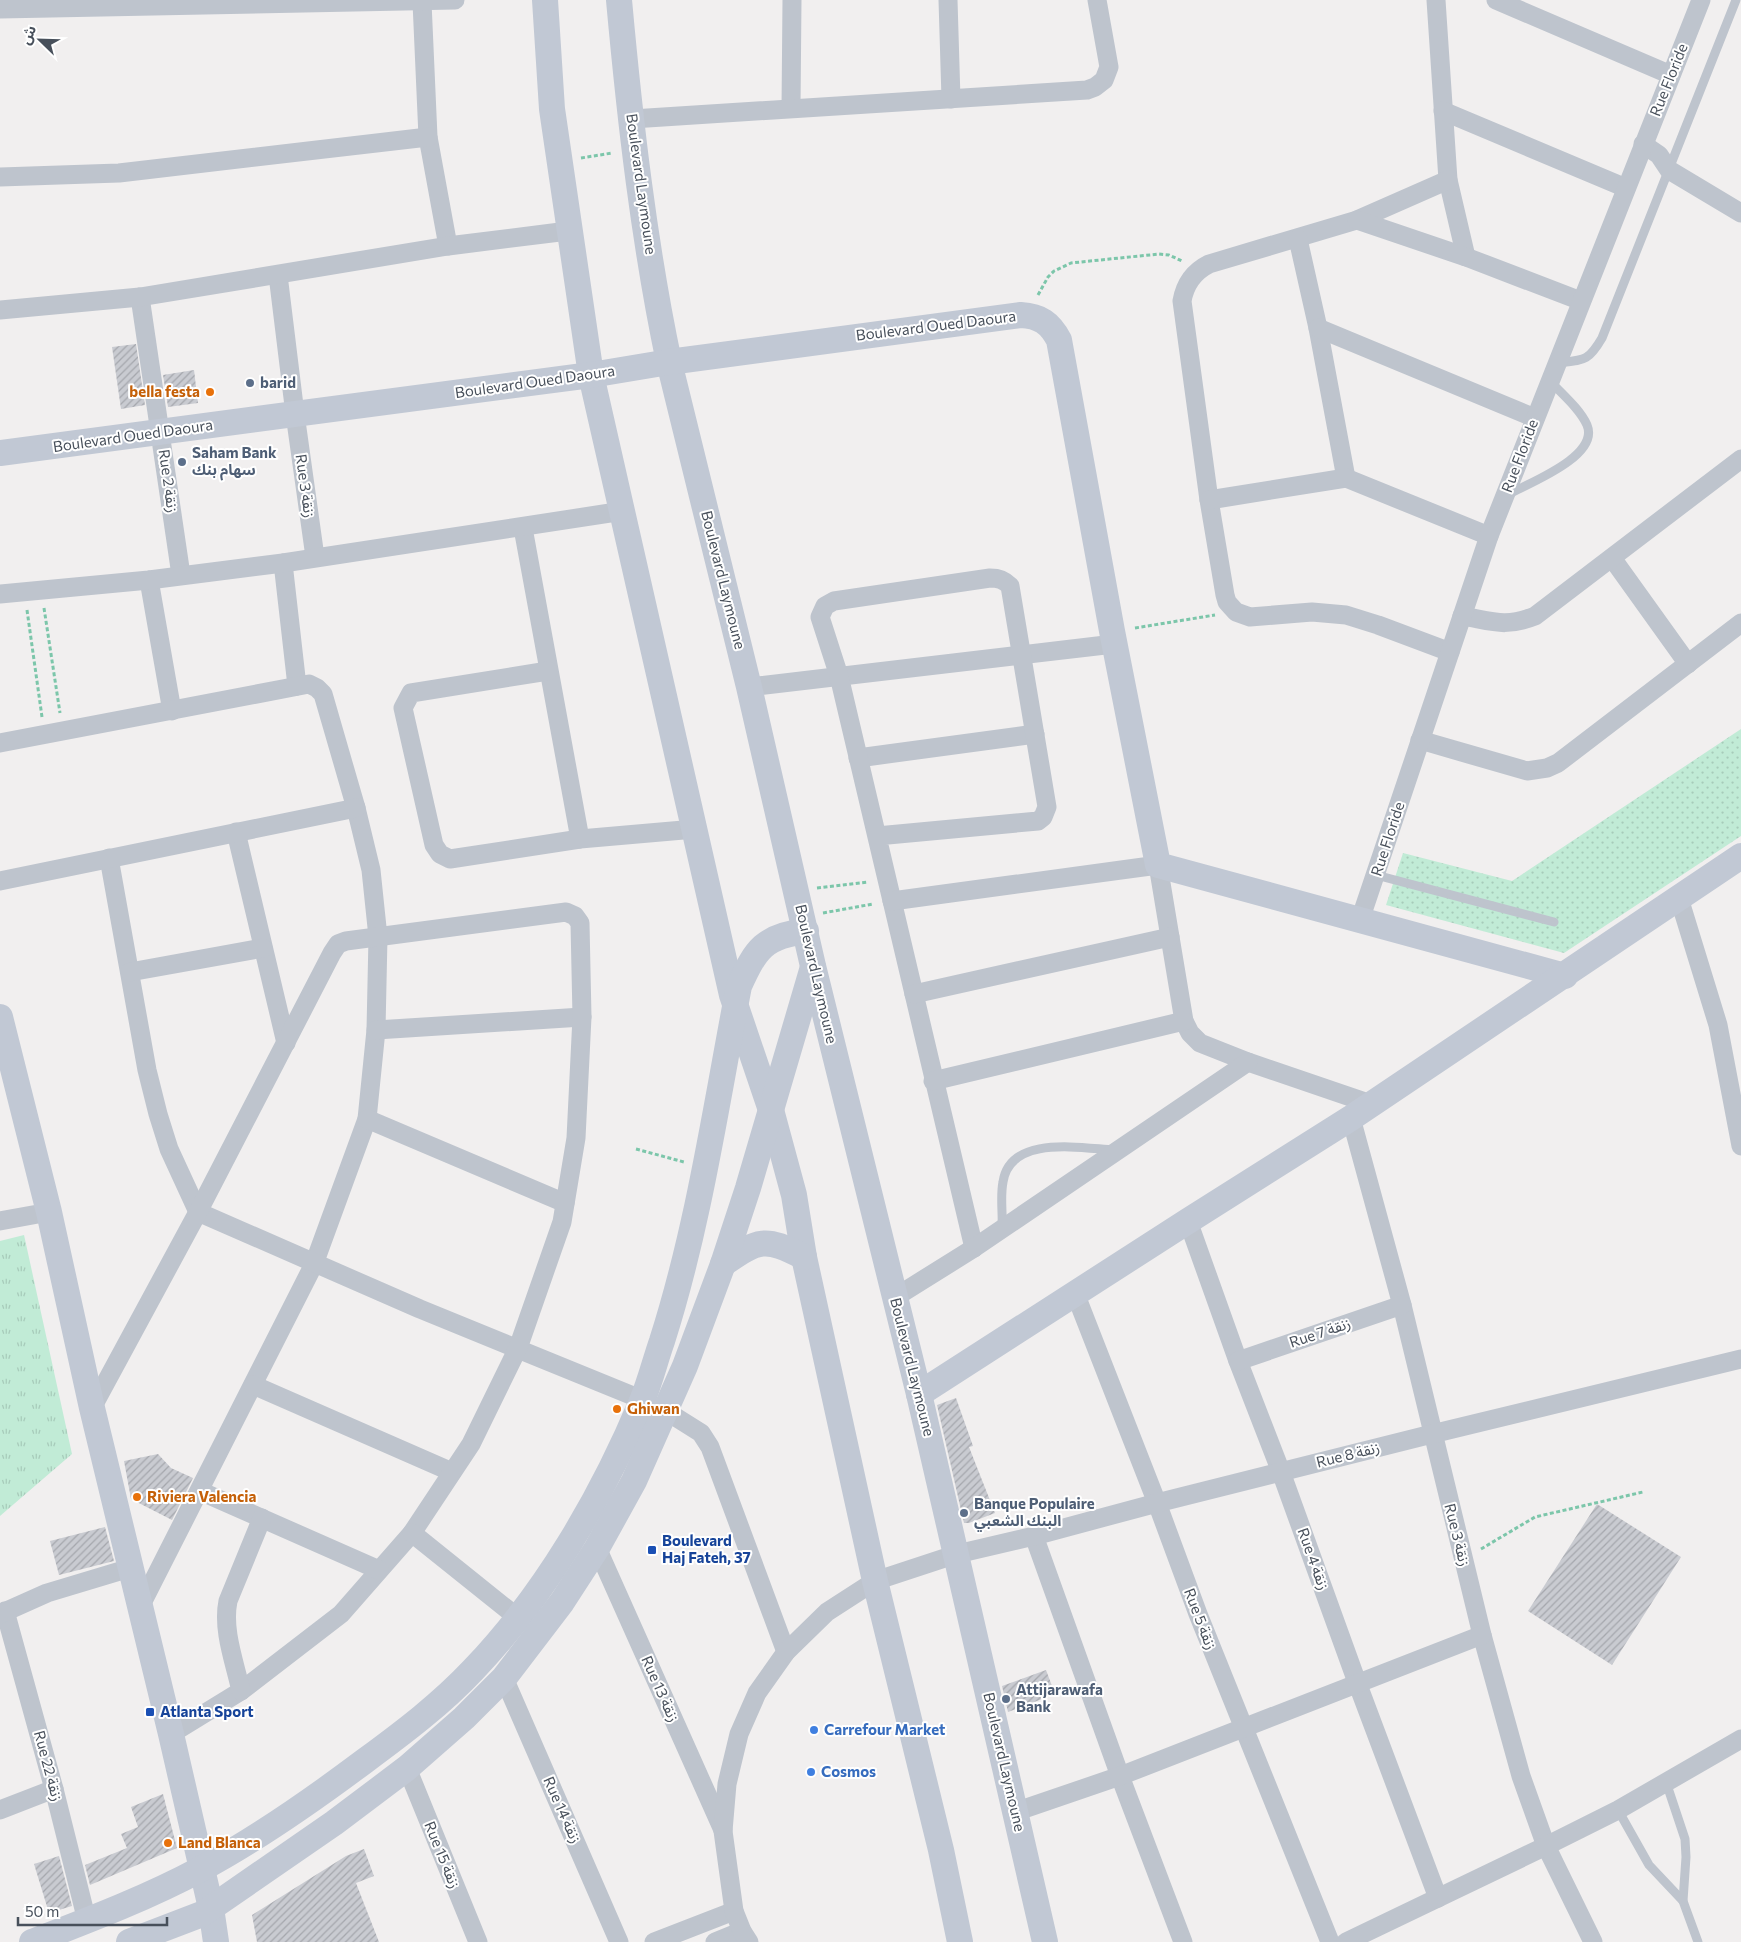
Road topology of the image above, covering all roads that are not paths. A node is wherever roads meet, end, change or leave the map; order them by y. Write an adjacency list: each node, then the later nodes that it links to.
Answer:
1 (455, 0): 11 (street)
2 (545, 0): 26 (street)
3 (619, 0): 17 (street, Boulevard Laymoune)
4 (792, 0): 15 (street)
5 (948, 0): 14 (street)
6 (1097, 0): 14 (street)
7 (1436, 0): 16 (street)
8 (1496, 0): 13 (street)
9 (1701, 0): 13 (street, Rue Floride)
10 (1736, 0): 20 (lane)
11 (422, 2): 12 (street); 18 (street)
12 (0, 9)
13 (1671, 76): 19 (street, Rue Floride)
14 (951, 99): 15 (street)
15 (791, 108): 17 (street)
16 (1443, 110): 22 (street); 23 (street)
17 (632, 119): 35 (street, Boulevard Laymoune)
18 (428, 137): 21 (street); 28 (street)
19 (1643, 144): 20 (street); 23 (street, Rue Floride)
20 (1668, 170): 24 (street); 36 (lane)
21 (0, 177)
22 (1448, 180): 25 (street); 29 (street)
23 (1626, 188): 32 (street, Rue Floride)
24 (1741, 213)
25 (1358, 220): 27 (street); 29 (street)
26 (568, 231): 28 (street); 37 (street)
27 (1298, 238): 34 (street); 46 (street)
28 (448, 246): 30 (street)
29 (1466, 257): 32 (street)
30 (278, 275): 31 (street); 39 (street, Rue 3 زنقة)
31 (140, 297): 33 (street); 41 (street, Rue 2 زنقة)
32 (1581, 301): 36 (street, Rue Floride)
33 (0, 310)
34 (1318, 328): 40 (street); 44 (street)
35 (669, 362): 37 (street, Boulevard Oued Daoura); 58 (street, Boulevard Oued Daoura); 65 (street, Boulevard Laymoune)
36 (1557, 363): 38 (street, Rue Floride)
37 (590, 375): 39 (street, Boulevard Oued Daoura); 47 (street)
38 (1550, 381): 40 (street, Rue Floride); 45 (lane)
39 (295, 414): 41 (street, Boulevard Oued Daoura); 50 (street, Rue 3 زنقة)
40 (1535, 418): 45 (street, Rue Floride)
41 (161, 432): 42 (street, Boulevard Oued Daoura); 53 (street, Rue 2 زنقة)
42 (0, 453)
43 (1741, 459): 51 (street)
44 (1346, 478): 46 (street); 49 (street)
45 (1504, 497): 49 (street, Rue Floride)
46 (1209, 500): 59 (street)
47 (623, 511): 48 (street); 72 (street)
48 (523, 528): 50 (street); 62 (street)
49 (1489, 536): 56 (street, Rue Floride)
50 (315, 558): 52 (street)
51 (1612, 558): 56 (street); 61 (street)
52 (283, 563): 53 (street); 64 (street)
53 (181, 576): 54 (street)
54 (149, 580): 55 (street); 66 (street)
55 (0, 594)
56 (1462, 616): 59 (street, Rue Floride)
57 (1741, 623): 61 (street)
58 (1113, 638): 60 (street); 78 (street)
59 (1450, 652): 68 (street, Rue Floride)
60 (1022, 655): 63 (street); 63 (street); 67 (street)
61 (1688, 664): 68 (street)
62 (548, 671): 75 (street); 75 (street)
63 (839, 676): 65 (street); 70 (street)
64 (297, 686): 66 (street); 71 (street)
65 (749, 687): 85 (street, Boulevard Laymoune)
66 (172, 711): 69 (street)
67 (1035, 734): 70 (street); 74 (street)
68 (1420, 740): 79 (street, Rue Floride)
69 (0, 743)
70 (858, 758): 74 (street)
71 (356, 808): 73 (street); 86 (street)
72 (695, 829): 75 (street); 93 (street)
73 (236, 832): 77 (street); 88 (street)
74 (877, 836): 82 (street)
75 (580, 840)
76 (1741, 856): 81 (street)
77 (109, 858): 80 (street); 90 (street)
78 (1158, 865): 82 (street); 83 (street); 87 (street)
79 (1376, 875): 83 (street, Rue Floride); 84 (lane)
80 (0, 881)
81 (1679, 898): 91 (street); 104 (street)
82 (892, 901): 92 (street)
83 (1360, 920): 91 (street)
84 (1554, 922)
85 (804, 924): 89 (street, Boulevard Laymoune); 93 (street)
86 (378, 937): 95 (street); 97 (street); 98 (street)
87 (1170, 937): 92 (street); 96 (street)
88 (263, 948): 90 (street); 98 (street)
89 (813, 966): 101 (street); 117 (street, Boulevard Laymoune)
90 (130, 972): 108 (street)
91 (1565, 976): 102 (street)
92 (914, 994): 100 (street)
93 (735, 1008): 101 (street); 124 (street)
94 (0, 1017): 107 (street)
95 (582, 1017): 97 (street); 106 (street)
96 (1184, 1021): 99 (street); 100 (street)
97 (376, 1030): 103 (street)
98 (286, 1043): 108 (street)
99 (1248, 1062): 102 (street); 105 (street)
100 (933, 1081): 112 (street)
101 (771, 1110): 113 (street); 115 (street)
102 (1361, 1111): 110 (street); 118 (street, Rue 3 زنقة)
103 (367, 1119): 106 (street); 114 (street)
104 (1741, 1146)
105 (1118, 1150): 111 (street); 111 (lane)
106 (565, 1203): 119 (street)
107 (49, 1212): 109 (street); 125 (street)
108 (198, 1212): 114 (street); 125 (street)
109 (0, 1221)
110 (1188, 1221): 116 (street); 121 (street, Rue 4 زنقة)
111 (1002, 1229): 112 (street)
112 (974, 1248): 117 (street)
113 (804, 1257): 115 (street); 139 (street)
114 (314, 1264): 119 (street); 122 (street)
115 (724, 1264): 126 (street)
116 (1075, 1294): 123 (street); 131 (street, Rue 5 زنقة)
117 (894, 1298): 123 (street, Boulevard Laymoune)
118 (1402, 1305): 121 (street, Rue 7 زنقة); 127 (street, Rue 3 زنقة)
119 (518, 1348): 124 (street); 128 (street)
120 (1741, 1359): 127 (street, Rue 8 زنقة)
121 (1238, 1361): 129 (street, Rue 4 زنقة)
122 (254, 1385): 128 (street); 130 (street)
123 (919, 1394): 136 (street, Boulevard Laymoune)
124 (643, 1400): 142 (street)
125 (92, 1408): 137 (street)
126 (666, 1411): 135 (street); 144 (street)
127 (1432, 1434): 129 (street, Rue 8 زنقة); 143 (street, Rue 3 زنقة)
128 (452, 1472): 133 (street)
129 (1281, 1472): 131 (street, Rue 8 زنقة); 146 (street, Rue 4 زنقة)
130 (200, 1491): 132 (street); 140 (street)
131 (1157, 1503): 134 (street, Rue 8 زنقة); 148 (street, Rue 5 زنقة)
132 (262, 1518): 138 (street); 147 (street)
133 (412, 1533): 138 (street); 142 (street)
134 (1034, 1536): 136 (street, Rue 8 زنقة); 152 (street)
135 (597, 1548): 145 (street); 158 (street, Rue 13 زنقة)
136 (957, 1554): 139 (street, Rue 8 زنقة); 157 (street, Boulevard Laymoune)
137 (130, 1568): 140 (street); 141 (street)
138 (379, 1570): 147 (street)
139 (875, 1581): 144 (street, Rue 8 زنقة); 175 (street)
140 (140, 1607): 149 (street)
141 (2, 1613): 154 (street, Rue 22 زنقة)
142 (518, 1618): 160 (street)
143 (1482, 1635): 146 (street); 159 (street, Rue 3 زنقة)
144 (786, 1652): 158 (street, Rue 8 زنقة)
145 (504, 1678): 151 (street); 172 (street, Rue 14 زنقة)
146 (1358, 1685): 148 (street); 161 (street, Rue 4 زنقة)
147 (241, 1691): 149 (street)
148 (1243, 1727): 152 (street); 178 (street, Rue 5 زنقة)
149 (171, 1734): 160 (street)
150 (1741, 1739): 153 (street)
151 (407, 1768): 163 (street); 171 (street, Rue 15 زنقة)
152 (1120, 1776): 157 (street); 177 (street)
153 (1666, 1782): 156 (street); 162 (lane)
154 (54, 1789): 155 (street); 165 (street, Rue 22 زنقة)
155 (0, 1810)
156 (1618, 1810): 159 (street); 162 (lane)
157 (1015, 1812): 176 (street, Boulevard Laymoune)
158 (724, 1831): 164 (street)
159 (1546, 1846): 161 (street); 179 (street, Rue 3 زنقة)
160 (202, 1868): 163 (street); 165 (street)
161 (1438, 1898): 167 (street)
162 (1683, 1901): 180 (lane)
163 (211, 1908): 169 (street); 170 (street)
164 (734, 1911): 166 (street); 173 (street)
165 (87, 1921): 168 (street)
166 (745, 1937): 174 (street)
167 (1357, 1940)
168 (32, 1942)
169 (129, 1942)
170 (216, 1942)
171 (478, 1942)
172 (619, 1942)
173 (654, 1942)
174 (715, 1942)
175 (960, 1942)
176 (1045, 1942)
177 (1183, 1942)
178 (1330, 1942)
179 (1593, 1942)
180 (1698, 1942)

